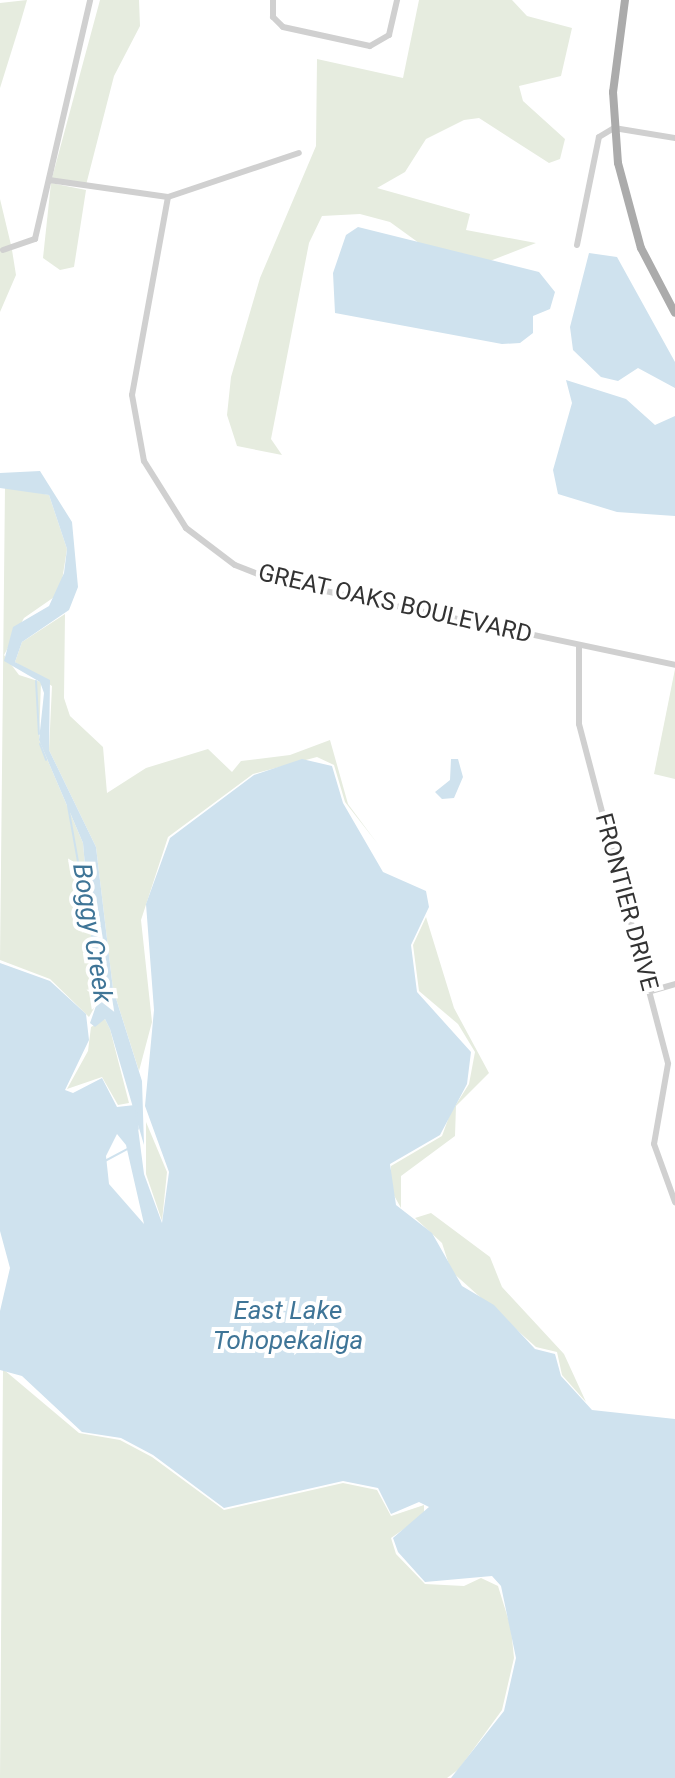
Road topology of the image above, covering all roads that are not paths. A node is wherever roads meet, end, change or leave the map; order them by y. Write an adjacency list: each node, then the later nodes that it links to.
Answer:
1 (90, 0): 8 (street)
2 (273, 0): 3 (street)
3 (397, 0)
4 (628, 0): 5 (main road)
5 (614, 128): 6 (street); 10 (street); 12 (main road)
6 (675, 138)
7 (299, 153): 9 (street)
8 (49, 180): 9 (street); 11 (street)
9 (168, 197): 13 (street, GREAT OAKS BOULEVARD)
10 (577, 245)
11 (3, 250)
12 (675, 313)
13 (579, 645): 14 (street, GREAT OAKS BOULEVARD); 16 (street, FRONTIER DRIVE)
14 (675, 665)
15 (675, 984): 16 (street)
16 (651, 991): 17 (street, FRONTIER DRIVE)
17 (675, 1202)

